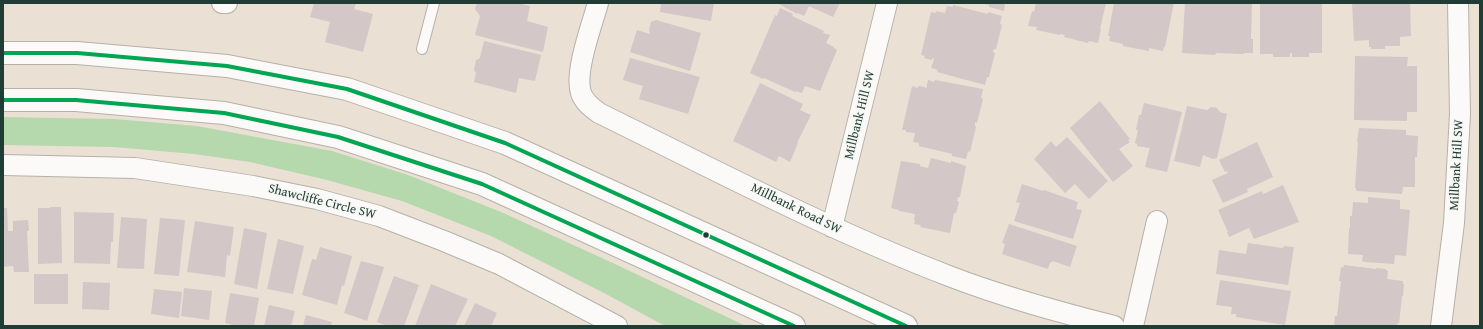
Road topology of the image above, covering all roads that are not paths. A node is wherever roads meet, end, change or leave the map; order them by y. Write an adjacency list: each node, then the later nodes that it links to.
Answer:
1 (222, 3): 2 (street)
2 (227, 3)
3 (434, 3): 7 (lane)
4 (598, 3): 12 (street, Millbank Road SW)
5 (887, 3): 12 (street, Millbank Hill SW)
6 (1458, 3): 18 (street, Millbank Hill SW)
7 (422, 50)
8 (3, 53): 15 (main road)
9 (3, 100): 14 (main road)
10 (3, 165): 13 (street, Shawcliffe Circle SW)
11 (1157, 221): 17 (street)
12 (832, 227): 16 (street, Millbank Road SW)
13 (618, 326)
14 (794, 326)
15 (906, 326)
16 (1114, 326)
17 (1132, 326)
18 (1441, 326)

